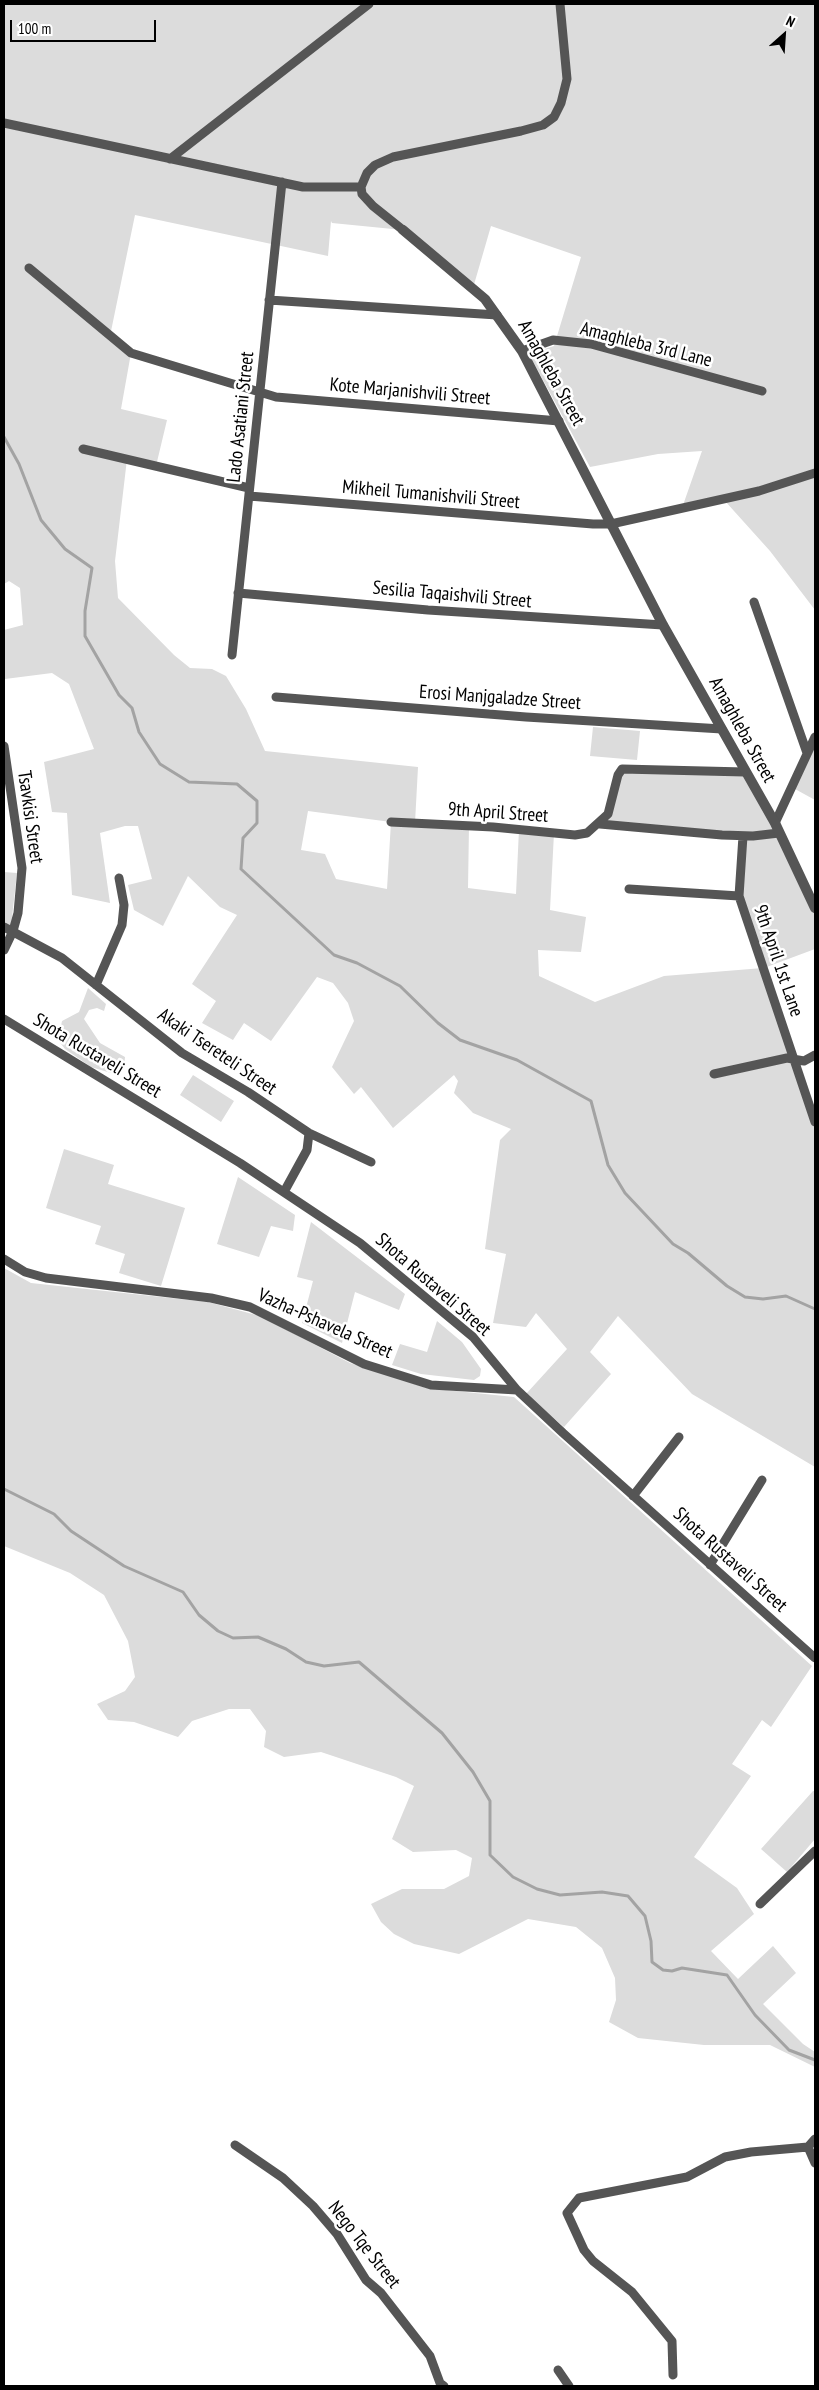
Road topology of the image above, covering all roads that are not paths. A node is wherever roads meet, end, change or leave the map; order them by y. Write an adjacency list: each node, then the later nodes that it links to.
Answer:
1 (369, 4): 4 (street)
2 (560, 4): 6 (street)
3 (4, 124): 4 (street)
4 (170, 159): 5 (street)
5 (282, 182): 6 (street); 9 (street, Lado Asatiani Street)
6 (361, 187): 7 (street, Amaghleba Street)
7 (403, 230): 10 (street, Amaghleba Street)
8 (29, 268): 13 (street, Kote Marjanishvili Street)
9 (269, 300): 10 (street); 13 (street, Lado Asatiani Street)
10 (498, 315): 11 (street, Amaghleba Street)
11 (522, 351): 12 (street, Amaghleba 3rd Lane); 14 (street, Amaghleba Street)
12 (762, 391)
13 (260, 392): 14 (street, Kote Marjanishvili Street); 17 (street, Lado Asatiani Street)
14 (559, 421): 18 (street, Amaghleba Street)
15 (83, 449): 17 (street, Mikheil Tumanishvili Street)
16 (815, 473): 18 (street, Mikheil Tumanishvili Street)
17 (249, 492): 18 (street, Mikheil Tumanishvili Street); 19 (street, Lado Asatiani Street)
18 (611, 524): 21 (street, Amaghleba Street)
19 (238, 593): 21 (street, Sesilia Taqaishvili Street); 22 (street, Lado Asatiani Street)
20 (754, 602): 27 (street)
21 (663, 626): 24 (street, Amaghleba Street)
22 (232, 655)
23 (276, 697): 24 (street, Erosi Manjgaladze Street)
24 (722, 729): 28 (street, Amaghleba Street)
25 (815, 737): 27 (street)
26 (4, 746): 39 (street, Tsavkisi Street)
27 (807, 753): 30 (street)
28 (745, 772): 30 (street, Amaghleba Street); 31 (street)
29 (391, 822): 31 (street, 9th April Street)
30 (775, 823): 32 (street, Amaghleba Street)
31 (600, 824): 33 (street)
32 (779, 834): 33 (street); 37 (street, Amaghleba Street)
33 (743, 836): 36 (street, 9th April 1st Lane)
34 (119, 878): 41 (street)
35 (629, 890): 36 (street)
36 (739, 896): 44 (street, 9th April 1st Lane)
37 (815, 908)
38 (4, 927): 39 (street, Akaki Tsereteli Street)
39 (14, 931): 40 (street, Tsavkisi Street); 41 (street, Akaki Tsereteli Street)
40 (4, 950)
41 (96, 985): 47 (street, Akaki Tsereteli Street)
42 (4, 1018): 49 (street, Shota Rustaveli Street)
43 (815, 1056): 44 (street)
44 (794, 1059): 45 (street); 46 (street, 9th April 1st Lane)
45 (714, 1074)
46 (815, 1122)
47 (309, 1133): 48 (street, Akaki Tsereteli Street); 49 (street)
48 (370, 1162)
49 (284, 1192): 51 (street, Shota Rustaveli Street)
50 (4, 1259): 51 (street, Vazha-Pshavela Street)
51 (517, 1390): 54 (street, Shota Rustaveli Street)
52 (680, 1437): 54 (street)
53 (762, 1480): 55 (street)
54 (633, 1496): 55 (street, Shota Rustaveli Street)
55 (710, 1565): 56 (street, Shota Rustaveli Street)
56 (815, 1658)
57 (815, 1851): 58 (street)
58 (760, 1904)
59 (815, 2139): 61 (street)
60 (235, 2145): 65 (street, Nego Tqe Street)
61 (808, 2147): 62 (street); 64 (street)
62 (815, 2163)
63 (558, 2370): 66 (street)
64 (673, 2375)
65 (444, 2386)
66 (569, 2386)

